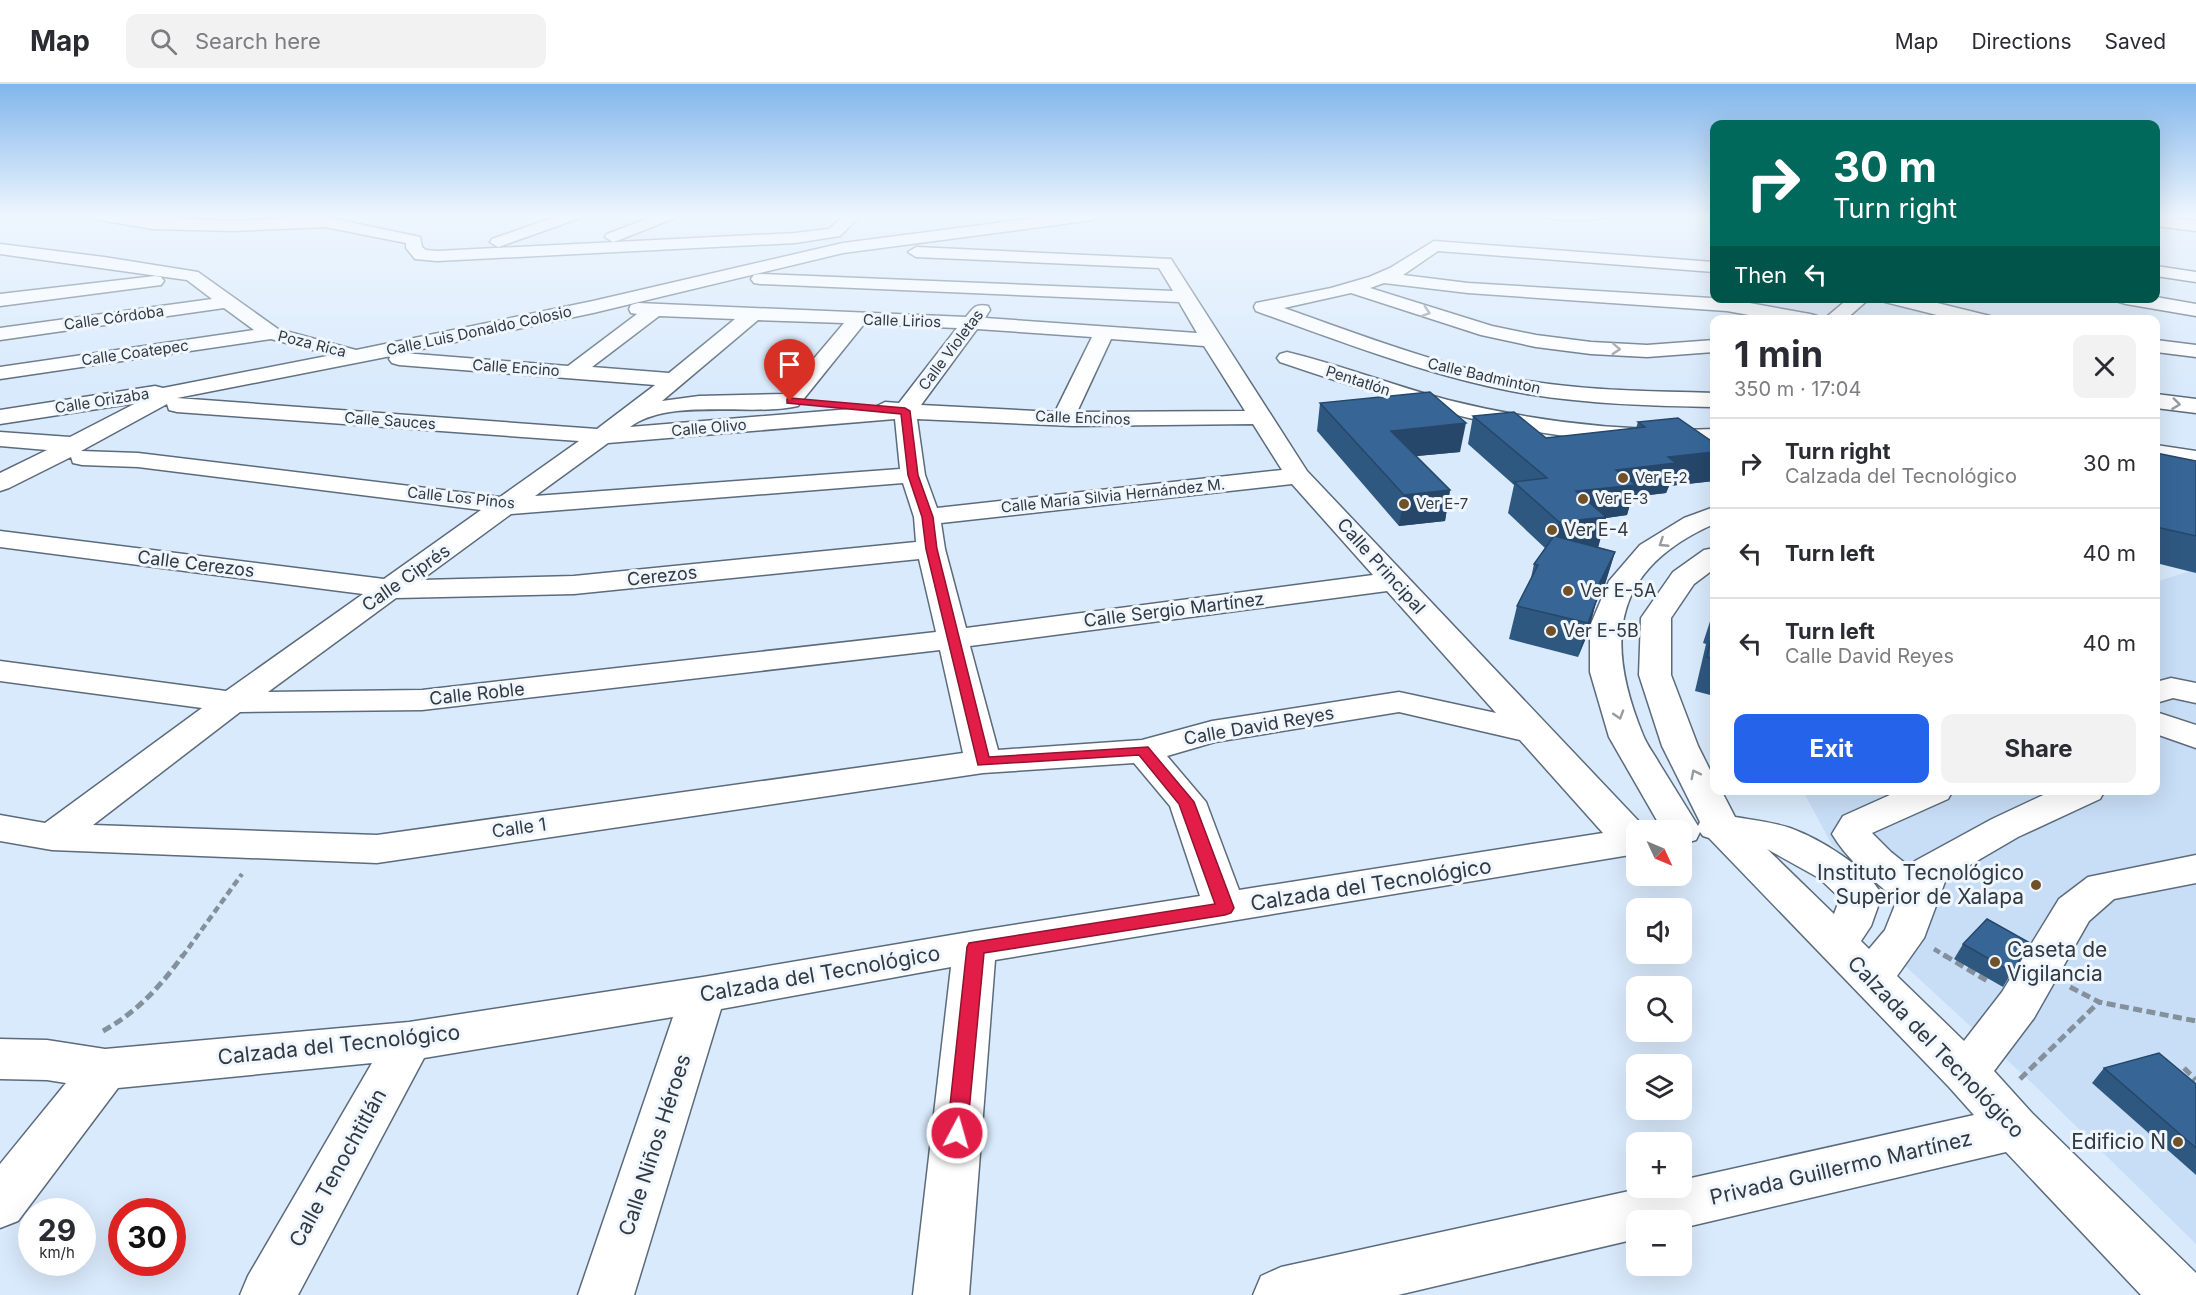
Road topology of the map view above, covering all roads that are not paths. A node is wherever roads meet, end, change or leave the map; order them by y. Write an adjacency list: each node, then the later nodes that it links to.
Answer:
1 (164, 272): 7 (street, Poza Rica)
2 (740, 272): 8 (street, Calle Luis Donaldo Colosio)
3 (1006, 272): 12 (street, Calle Violetas)
4 (1171, 272): 13 (street, Calle Principal)
5 (1397, 272): 10 (street)
6 (2160, 272): 9 (street)
7 (192, 276): 14 (street); 15 (street, Poza Rica)
8 (723, 277): 12 (street); 20 (street, Calle Luis Donaldo Colosio)
9 (2196, 277)
10 (1385, 278): 11 (street); 24 (street)
11 (1350, 287): 35 (street, one-way to 35); 45 (street, Calle Badminton)
12 (996, 290): 13 (street); 29 (street, Calle Violetas)
13 (1187, 297): 33 (street, Calle Principal)
14 (0, 300)
15 (228, 302): 30 (street, Poza Rica); 32 (street, Calle Córdoba)
16 (1827, 303): 25 (street)
17 (1854, 303): 26 (street)
18 (1913, 303): 27 (street)
19 (2155, 303): 22 (street)
20 (593, 307): 21 (street, Calle Lirios); 37 (street, Calle Luis Donaldo Colosio)
21 (656, 309): 23 (street, Calle Lirios); 39 (street)
22 (2196, 310)
23 (754, 312): 28 (street, Calle Lirios); 41 (street, Calle Ciprés)
24 (1782, 315)
25 (1815, 315)
26 (1839, 315)
27 (1962, 315)
28 (858, 319): 29 (street, Calle Lirios); 46 (street)
29 (971, 323): 31 (street, Calle Lirios); 50 (street, Calle Violetas)
30 (271, 333): 37 (street, Poza Rica); 40 (street, Calle Coatepec)
31 (1104, 333): 33 (street, Calle Lirios); 53 (street)
32 (0, 334)
33 (1211, 340): 52 (street, Calle Principal)
34 (2160, 346): 36 (street)
35 (1710, 348)
36 (2196, 351)
37 (360, 356): 39 (street, Calle Encino); 44 (street, Calle Luis Donaldo Colosio)
38 (1287, 358): 56 (street, Pentatlón)
39 (573, 372): 41 (street, Calle Encino)
40 (0, 373)
41 (672, 380): 49 (street, Calle Ciprés)
42 (2160, 386): 43 (street)
43 (2196, 390)
44 (176, 398): 51 (street, Calle Orizaba); 54 (street, Calle Sauces); 57 (street, Calle Luis Donaldo Colosio)
45 (1710, 400)
46 (790, 401): 49 (street, Calle Olivo); 50 (street, Calle Olivo)
47 (2160, 402): 48 (street, one-way to 48)
48 (2196, 406)
49 (638, 411): 54 (street, Calle Ciprés)
50 (905, 411): 53 (street, Calle Encinos); 54 (street, Calle Olivo); 60 (street)
51 (0, 417)
52 (1261, 417): 53 (street, Calle Encinos); 61 (street, Calle Principal)
53 (1063, 418)
54 (603, 436): 64 (street, Calle Ciprés)
55 (0, 439): 57 (street, Calle Los Pinos)
56 (1708, 441)
57 (87, 450): 62 (street, Calle Luis Donaldo Colosio); 63 (street, Calle Luis Donaldo Colosio); 64 (street, Calle Los Pinos)
58 (2160, 453): 59 (street)
59 (2196, 458)
60 (913, 475): 64 (street, Calle Los Pinos); 65 (street)
61 (1298, 476): 65 (street, Calle María Silvia Hernández M.); 70 (street, Calle Principal)
62 (0, 483)
63 (0, 498)
64 (508, 506): 71 (street, Calle Ciprés)
65 (927, 517): 68 (street)
66 (1710, 517): 85 (street, one-way to 85)
67 (0, 539): 71 (street, Calle Cerezos)
68 (932, 549): 71 (street, Cerezos); 72 (street)
69 (1710, 559): 85 (street, one-way to 69)
70 (1394, 581): 72 (street, Calle Sergio Martínez); 78 (street, Calle Principal)
71 (391, 589): 76 (street, Calle Ciprés)
72 (954, 639): 76 (street, Calle Roble); 81 (street)
73 (0, 671): 76 (street, Calle Roble)
74 (2160, 692): 75 (street)
75 (2196, 693)
76 (232, 702): 87 (street, Calle Ciprés)
77 (2160, 724): 79 (street)
78 (1533, 732): 80 (street, Calle David Reyes); 86 (street, Calle Principal)
79 (2196, 737)
80 (1143, 751): 81 (street, Calle David Reyes); 90 (street)
81 (983, 762): 87 (street, Calle 1)
82 (1924, 795): 91 (street)
83 (2076, 795): 91 (street)
84 (0, 828): 87 (street, Calle 1)
85 (1695, 830): 93 (street, Calzada del Tecnológico)
86 (1626, 831)
87 (51, 837)
88 (1626, 842): 90 (street, Calzada del Tecnológico)
89 (2196, 869): 98 (street)
90 (1219, 891): 92 (street, Calzada del Tecnológico)
91 (1920, 896): 93 (street)
92 (975, 947): 94 (street, Calzada del Tecnológico); 102 (street)
93 (1870, 978): 98 (street, Calzada del Tecnológico)
94 (703, 995): 95 (street, Calzada del Tecnológico); 101 (street, Calle Niños Héroes)
95 (409, 1041): 96 (street, Calzada del Tecnológico); 100 (street, Calle Tenochtitlán)
96 (103, 1051): 97 (street, Calzada del Tecnológico); 99 (street)
97 (0, 1059)
98 (1991, 1102): 103 (street, Privada Guillermo Martínez); 104 (street, Calzada del Tecnológico)
99 (0, 1204)
100 (268, 1295)
101 (606, 1295)
102 (941, 1295)
103 (1281, 1295)
104 (2179, 1295)

